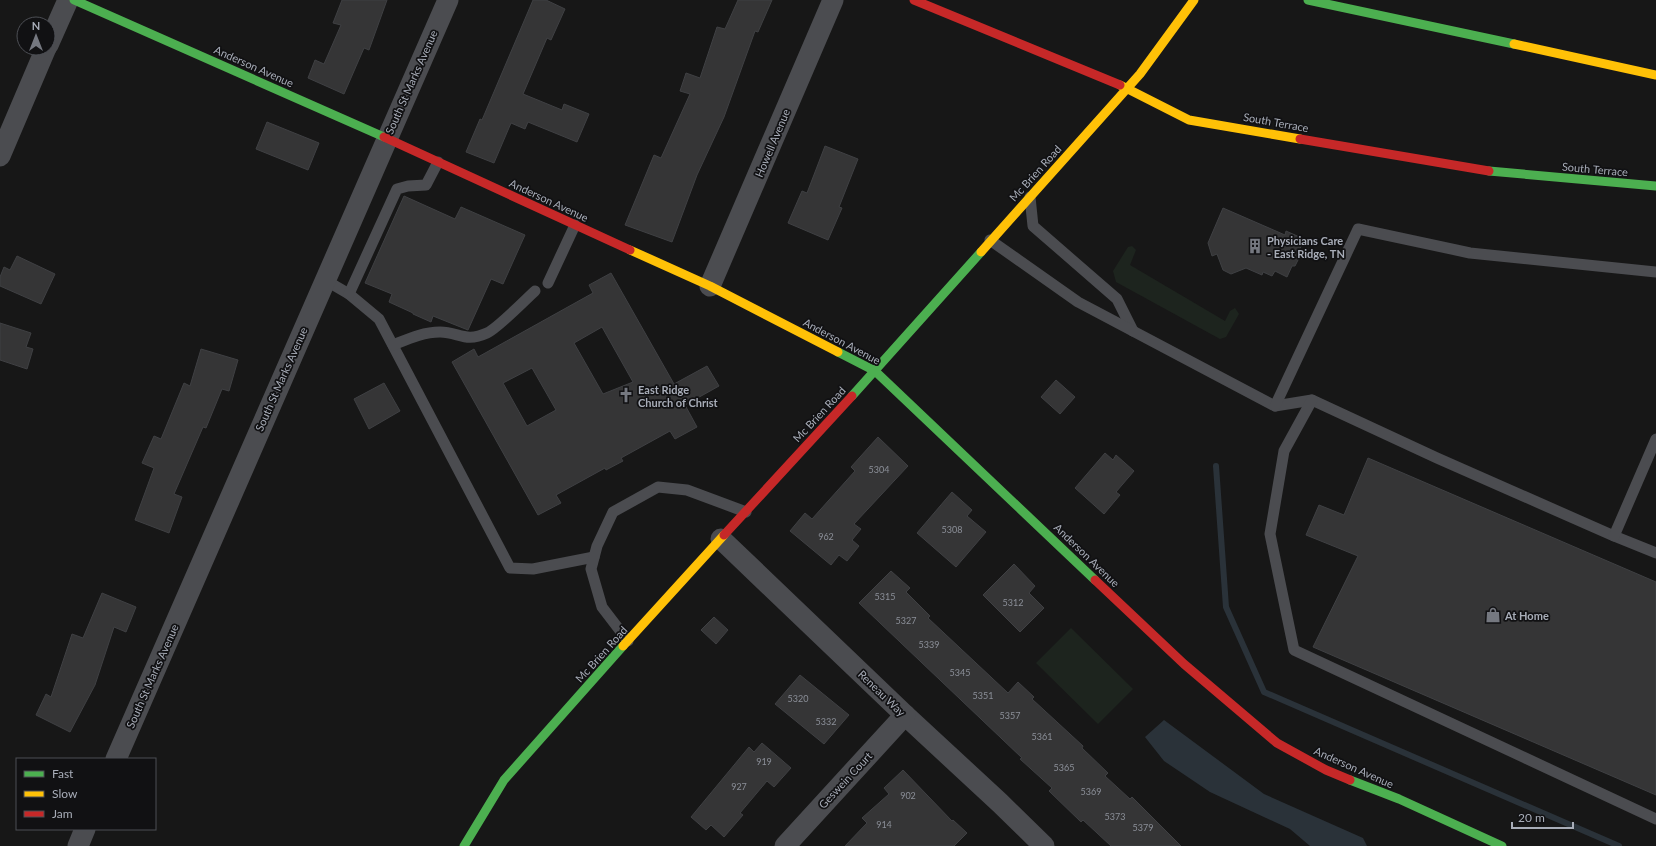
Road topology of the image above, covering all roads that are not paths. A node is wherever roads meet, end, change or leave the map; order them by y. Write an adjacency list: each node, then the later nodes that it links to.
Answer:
1 (68, 0): 8 (street)
2 (74, 0): 12 (main road, Anderson Avenue)
3 (448, 0): 12 (street, South St Marks Avenue)
4 (833, 0): 22 (street, Howell Avenue)
5 (914, 0): 11 (main road, South Terrace)
6 (1194, 0): 11 (main road, Mc Brien Road)
7 (1308, 0): 10 (main road)
8 (56, 27)
9 (43, 56): 13 (street)
10 (1656, 75)
11 (1127, 88): 15 (main road, South Terrace); 16 (main road, Mc Brien Road)
12 (386, 138): 14 (main road, Anderson Avenue); 20 (street, South St Marks Avenue)
13 (0, 156)
14 (438, 162): 17 (main road, Anderson Avenue); 24 (lane)
15 (1656, 186)
16 (1030, 196): 18 (main road, Mc Brien Road); 25 (lane)
17 (575, 225): 21 (lane); 22 (main road, Anderson Avenue)
18 (990, 240): 25 (lane); 27 (main road, Mc Brien Road)
19 (1656, 272): 29 (lane)
20 (325, 280): 24 (lane); 38 (street, South St Marks Avenue)
21 (548, 283)
22 (710, 286): 27 (main road, Anderson Avenue)
23 (536, 291): 26 (lane)
24 (349, 294): 26 (lane)
25 (1133, 331): 29 (lane)
26 (393, 345): 35 (lane)
27 (875, 371): 31 (main road, Mc Brien Road); 45 (main road, Anderson Avenue)
28 (1312, 400): 29 (lane); 32 (lane); 39 (lane)
29 (1275, 406)
30 (1656, 439): 32 (lane)
31 (746, 512): 33 (main road, Mc Brien Road); 35 (lane)
32 (1614, 536): 34 (lane)
33 (721, 539): 36 (main road, Mc Brien Road); 37 (street, Reneau Way)
34 (1656, 553)
35 (594, 557): 36 (lane)
36 (628, 641): 42 (main road, Mc Brien Road)
37 (905, 715): 43 (street, Geswein Court); 44 (street, Reneau Way)
38 (116, 758)
39 (1656, 819)
40 (85, 830): 41 (street)
41 (78, 846)
42 (464, 846)
43 (785, 846)
44 (1044, 846)
45 (1502, 846)

